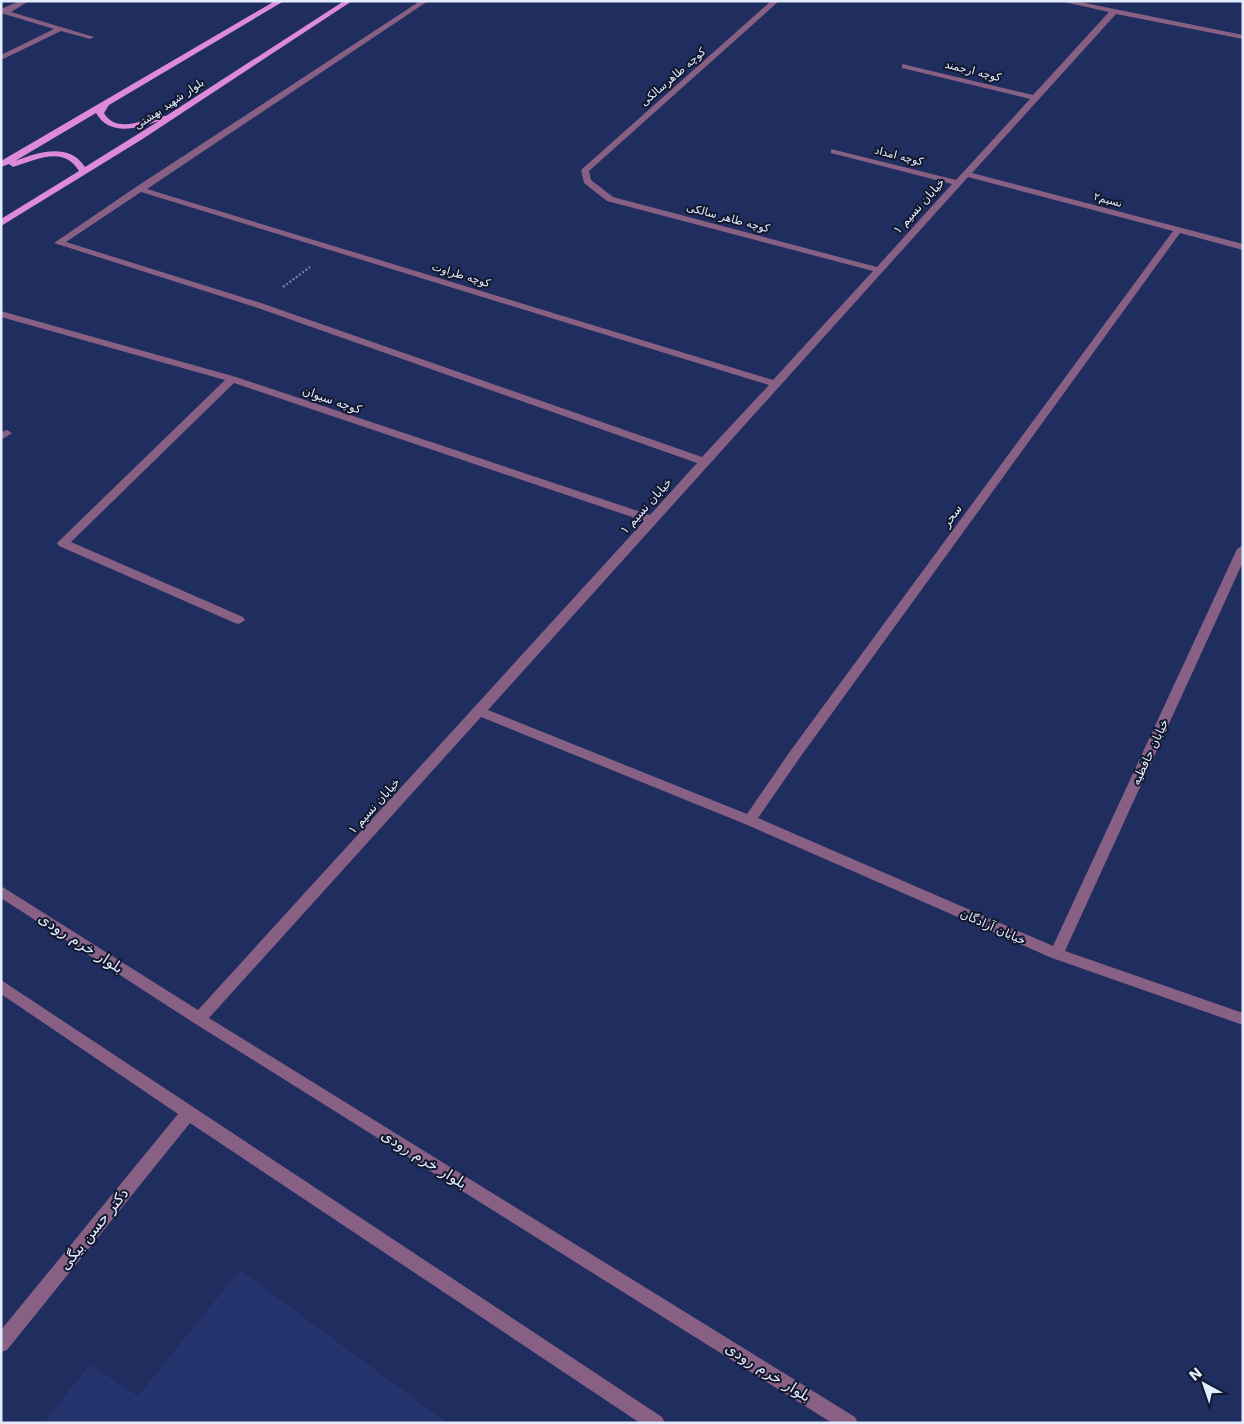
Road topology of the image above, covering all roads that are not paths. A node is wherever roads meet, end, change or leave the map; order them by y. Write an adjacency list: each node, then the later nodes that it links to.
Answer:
1 (26, 1): 7 (street)
2 (281, 1): 15 (main road)
3 (349, 1): 16 (main road, بلوار شهید بهشتی)
4 (425, 1): 23 (street)
5 (776, 1): 20 (street, کوچه طاهرسالکی)
6 (1063, 1): 8 (street)
7 (3, 11): 9 (street)
8 (1114, 11): 11 (street); 14 (street, خیابان نسیم ۱)
9 (61, 28): 10 (street); 12 (street)
10 (90, 37)
11 (1243, 37)
12 (1, 58)
13 (904, 66): 14 (street, کوچه ارجمند)
14 (1036, 98): 22 (street, خیابان نسیم ۱)
15 (105, 105): 16 (main road); 18 (main road)
16 (178, 111): 21 (main road, بلوار شهید بهشتی)
17 (834, 151): 22 (street, کوچه امداد)
18 (1, 165)
19 (1, 170): 21 (main road)
20 (585, 170): 27 (street, کوچه طاهر سالکی)
21 (84, 172): 24 (main road, بلوار شهید بهشتی)
22 (963, 178): 25 (street, نسیم۲); 27 (street, خیابان نسیم ۱)
23 (139, 189): 30 (street, کوچه طراوت); 31 (street)
24 (1, 223)
25 (1178, 230): 26 (street, نسیم۲); 36 (street, سحر)
26 (1243, 247)
27 (879, 270): 30 (street, خیابان نسیم ۱)
28 (1, 314): 29 (street, کوچه سیوان)
29 (232, 379): 32 (street, کوچه سیوان); 34 (street)
30 (776, 384): 31 (street, خیابان نسیم ۱)
31 (705, 462): 32 (street, خیابان نسیم ۱)
32 (652, 520): 35 (street, خیابان نسیم ۱)
33 (1243, 549): 38 (street, خیابان حافظیه)
34 (239, 620)
35 (479, 711): 36 (street, خیابان آزادگان); 40 (street, خیابان نسیم ۱)
36 (750, 820): 38 (street, خیابان آزادگان)
37 (1, 891): 40 (street, بلوار خرم رودی)
38 (1057, 954): 41 (street, خیابان آزادگان)
39 (1, 986): 42 (street)
40 (199, 1019): 45 (street, بلوار خرم رودی)
41 (1243, 1019)
42 (188, 1113): 43 (street, دکتر حسن بیگی); 44 (street)
43 (1, 1344)
44 (656, 1423)
45 (849, 1423)

